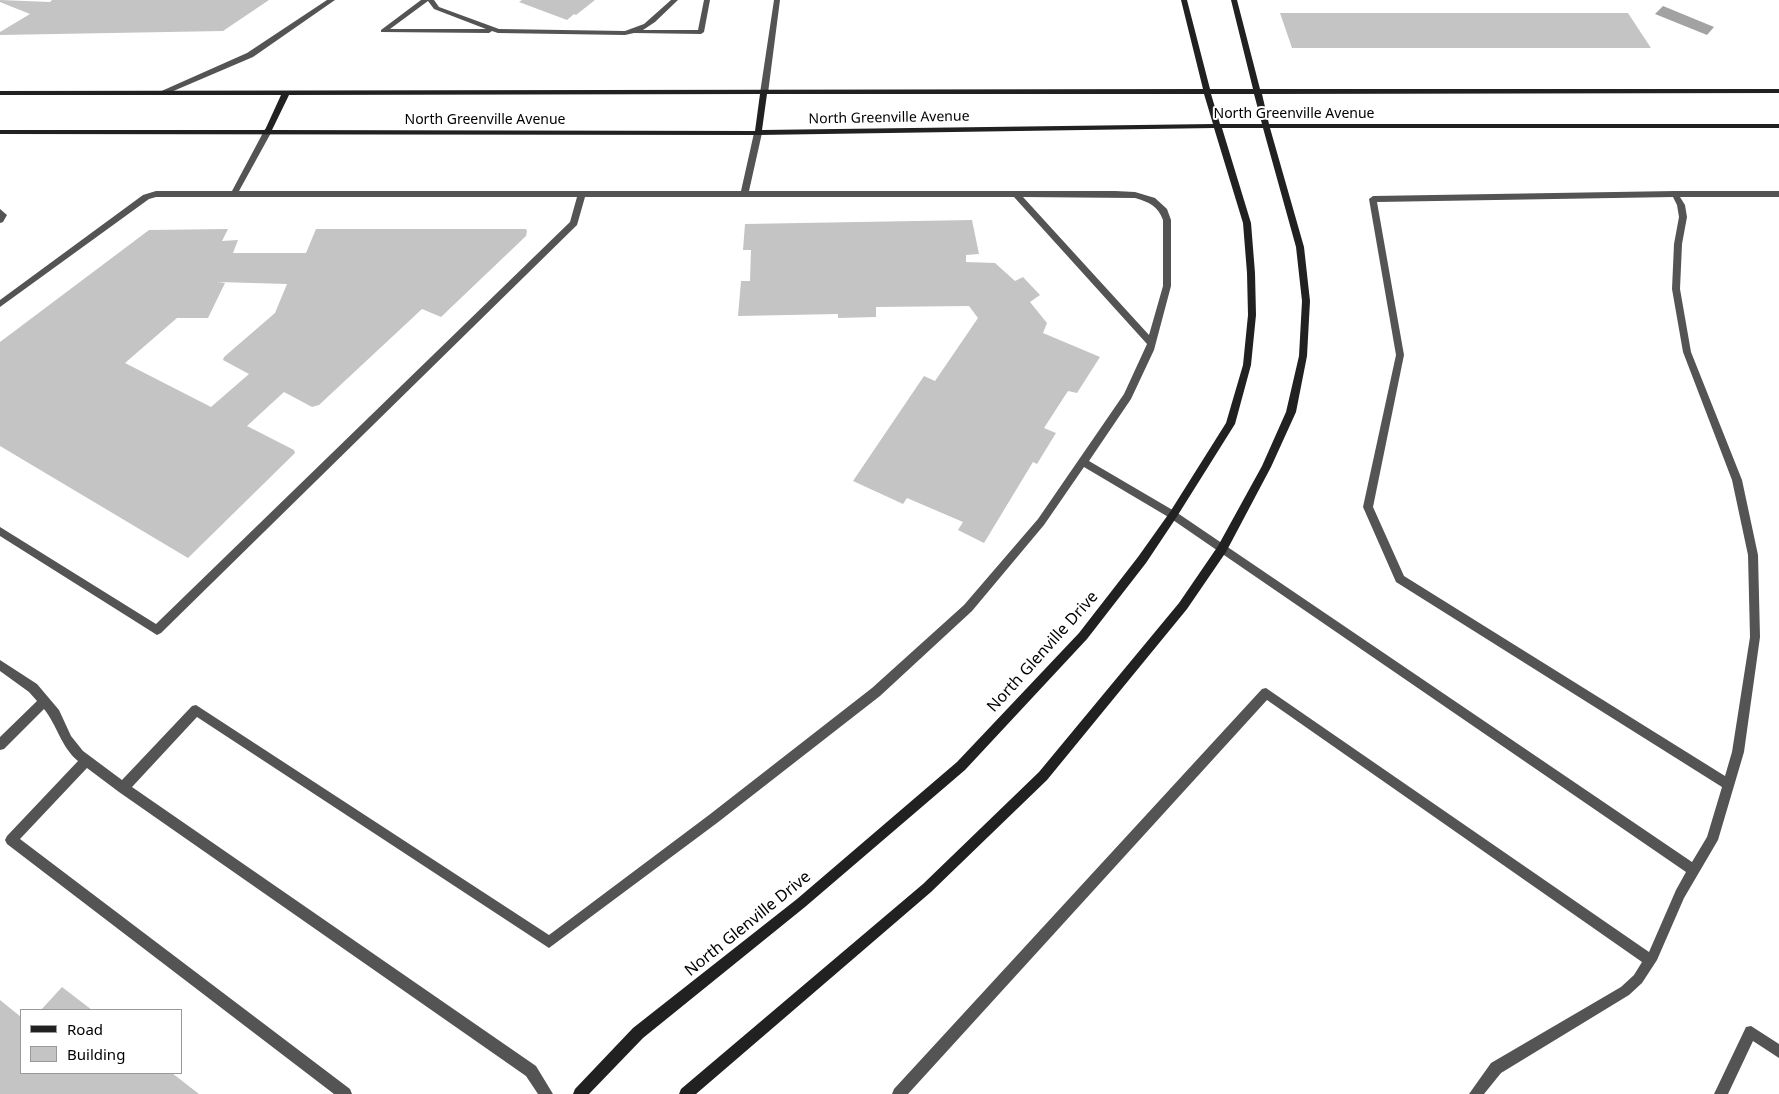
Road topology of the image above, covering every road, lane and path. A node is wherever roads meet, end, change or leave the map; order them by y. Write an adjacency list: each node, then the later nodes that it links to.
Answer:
1 (332, 0): 13 (lane)
2 (424, 0): 9 (lane)
3 (431, 0): 9 (lane)
4 (675, 0): 10 (lane)
5 (707, 0): 10 (lane)
6 (777, 0): 17 (lane)
7 (1184, 0): 15 (main road, North Glenville Drive)
8 (1234, 0): 11 (main road)
9 (498, 31): 10 (lane)
10 (633, 32)
11 (1259, 91): 12 (main road, North Greenville Avenue); 15 (main road, North Greenville Avenue); 19 (main road)
12 (1779, 91)
13 (161, 92): 14 (main road, North Greenville Avenue); 16 (main road, North Greenville Avenue)
14 (286, 92): 17 (main road, North Greenville Avenue); 21 (main road)
15 (1207, 92): 17 (main road, North Greenville Avenue); 18 (main road, North Glenville Drive)
16 (0, 93)
17 (764, 93): 23 (main road)
18 (1217, 126): 19 (main road, North Greenville Avenue); 23 (main road, North Greenville Avenue); 35 (main road, North Glenville Drive)
19 (1266, 126): 20 (main road, North Greenville Avenue); 37 (main road)
20 (1779, 126)
21 (268, 131): 22 (main road, North Greenville Avenue); 23 (main road, North Greenville Avenue); 25 (lane)
22 (0, 132)
23 (758, 133): 24 (lane)
24 (745, 193): 26 (lane); 27 (lane)
25 (234, 194): 26 (lane); 32 (lane)
26 (582, 194): 36 (lane)
27 (1016, 194): 33 (lane); 33 (lane)
28 (1675, 194): 29 (lane); 42 (lane); 42 (lane)
29 (1779, 194)
30 (0, 212): 31 (lane)
31 (0, 220)
32 (0, 304)
33 (1152, 344): 34 (lane)
34 (1083, 462): 35 (lane); 43 (lane)
35 (1173, 515): 37 (lane); 49 (main road, North Glenville Drive)
36 (0, 531)
37 (1222, 550): 44 (lane); 50 (main road)
38 (0, 665): 39 (lane)
39 (44, 702): 40 (lane); 41 (lane)
40 (0, 744)
41 (86, 760): 43 (lane); 47 (lane)
42 (1729, 785): 44 (lane)
43 (123, 788): 48 (lane)
44 (1694, 870): 45 (lane)
45 (1650, 960): 51 (lane); 52 (lane)
46 (1779, 1052): 53 (lane)
47 (345, 1094)
48 (546, 1094)
49 (580, 1094)
50 (686, 1094)
51 (899, 1094)
52 (1476, 1094)
53 (1721, 1094)

